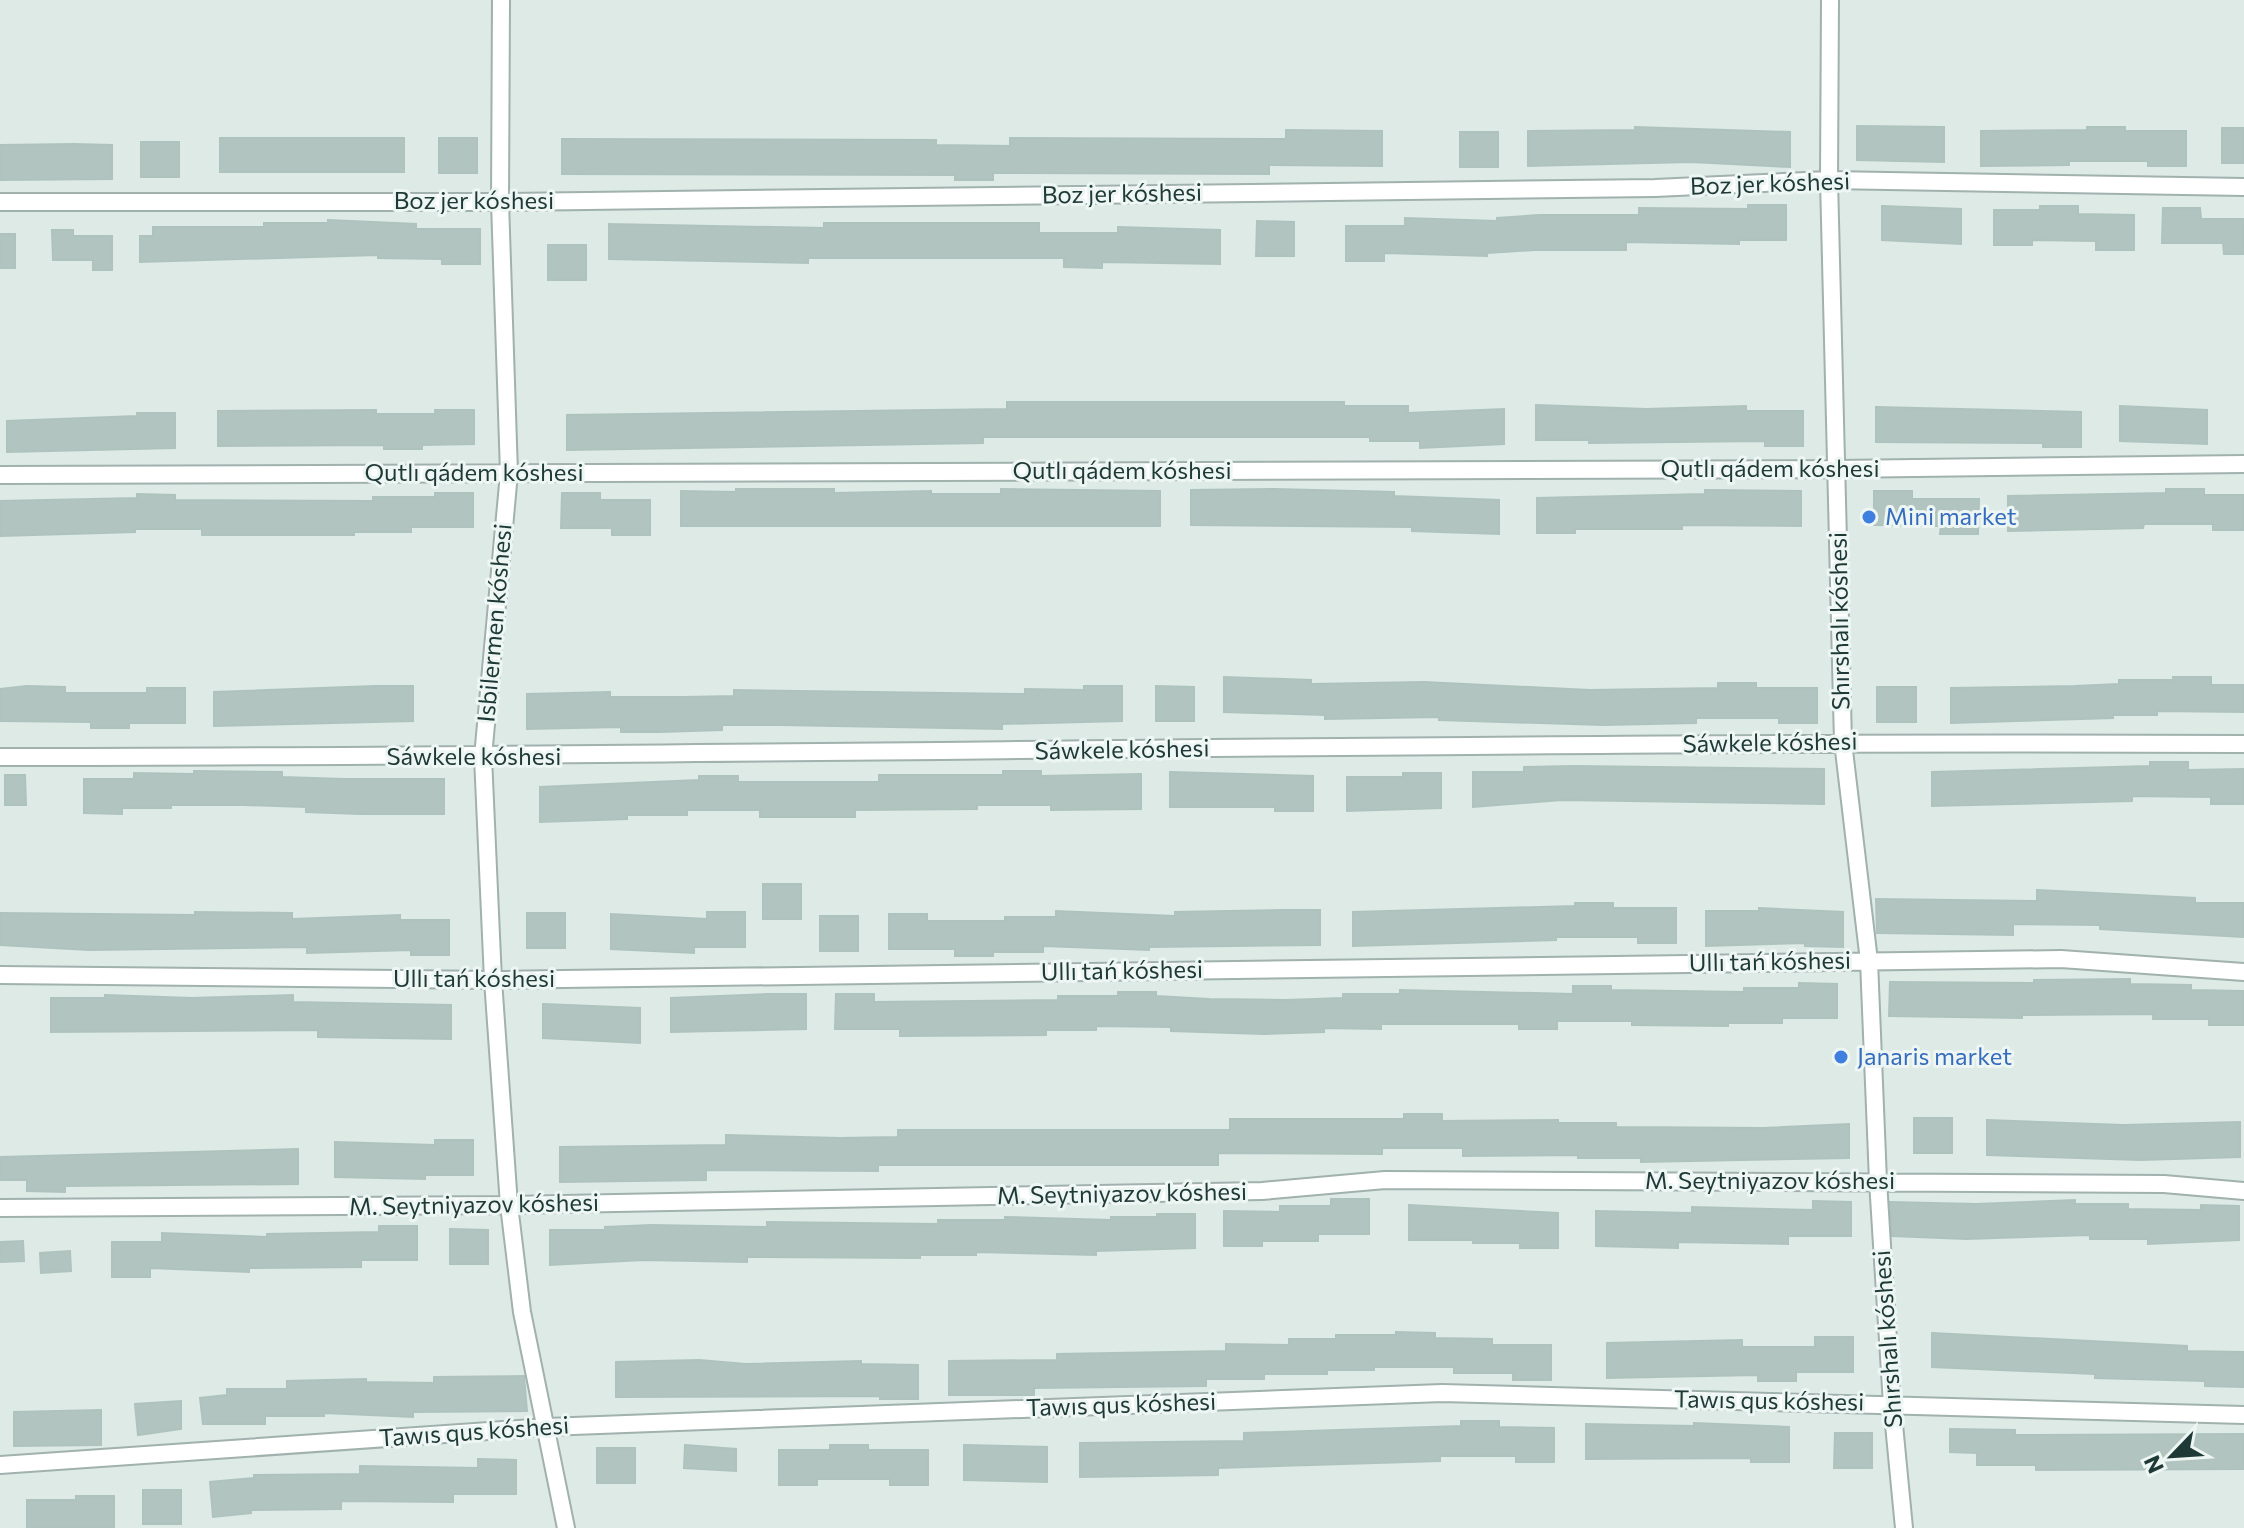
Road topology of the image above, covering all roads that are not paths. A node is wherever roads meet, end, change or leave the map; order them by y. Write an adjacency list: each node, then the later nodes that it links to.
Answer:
1 (501, 0): 6 (street, Isbilermen kóshesi)
2 (1830, 0): 3 (street, Shırshalı kóshesi)
3 (1829, 180): 4 (street, Boz jer kóshesi); 6 (street, Boz jer kóshesi); 8 (street, Shırshalı kóshesi)
4 (2244, 187)
5 (0, 202): 6 (street, Boz jer kóshesi)
6 (500, 202): 9 (street, Isbilermen kóshesi)
7 (2244, 464): 8 (street, Qutlı qádem kóshesi)
8 (1837, 469): 9 (street, Qutlı qádem kóshesi); 11 (street, Shırshalı kóshesi)
9 (509, 473): 10 (street, Qutlı qádem kóshesi); 14 (street, Isbilermen kóshesi)
10 (0, 475)
11 (1843, 742): 12 (street, Sáwkele kóshesi); 14 (street, Sáwkele kóshesi); 15 (street, Shırshalı kóshesi)
12 (2244, 744)
13 (0, 757): 14 (street, Sáwkele kóshesi)
14 (483, 757): 18 (street, Isbilermen kóshesi)
15 (1869, 961): 16 (street, Ullı tań kóshesi); 18 (street, Ullı tań kóshesi); 19 (street, Shırshalı kóshesi)
16 (2244, 972)
17 (0, 975): 18 (street, Ullı tań kóshesi)
18 (493, 980): 21 (street, Isbilermen kóshesi)
19 (1878, 1181): 20 (street, M. Seytniyazov kóshesi); 21 (street, M. Seytniyazov kóshesi); 23 (street, Shırshalı kóshesi)
20 (2244, 1191)
21 (509, 1205): 22 (street, M. Seytniyazov kóshesi); 25 (street, Isbilermen kóshesi)
22 (0, 1208)
23 (1892, 1404): 24 (street, Tawıs qus kóshesi); 25 (street, Tawıs qus kóshesi); 28 (street, Shırshalı kóshesi)
24 (2244, 1415)
25 (547, 1427): 26 (street, Tawıs qus kóshesi); 27 (street, Isbilermen kóshesi)
26 (0, 1465)
27 (566, 1528)
28 (1904, 1528)

